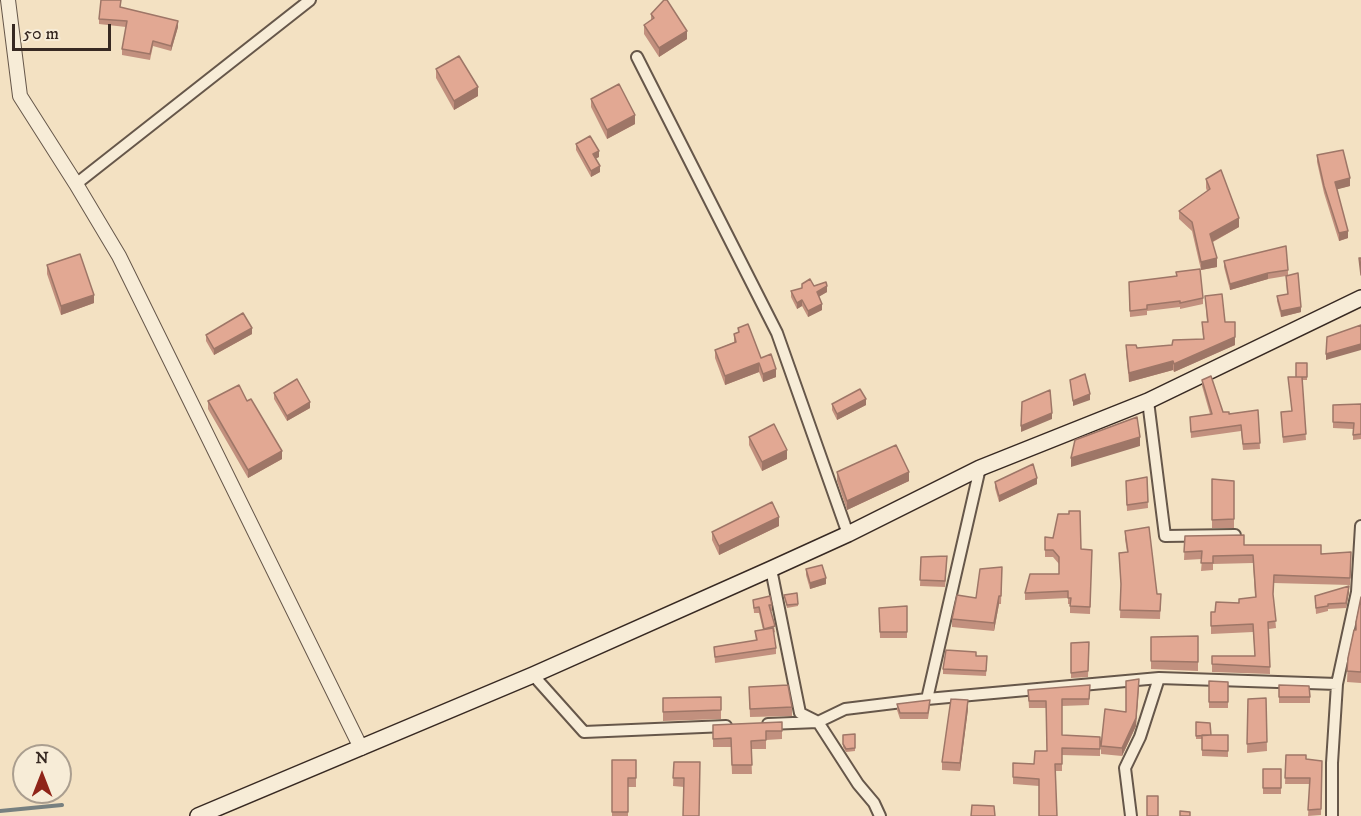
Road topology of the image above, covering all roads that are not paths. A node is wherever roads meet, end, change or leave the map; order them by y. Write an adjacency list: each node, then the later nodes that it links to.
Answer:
1 (8, 0): 4 (street)
2 (310, 0): 4 (street)
3 (637, 57): 9 (street)
4 (76, 184): 20 (street)
5 (1361, 298): 6 (main road)
6 (1148, 401): 7 (main road); 10 (street)
7 (980, 468): 9 (main road); 16 (street)
8 (1361, 526): 12 (street)
9 (848, 534): 11 (main road)
10 (1235, 535)
11 (771, 569): 13 (main road); 17 (street)
12 (1359, 592): 15 (street)
13 (533, 675): 19 (street); 20 (main road)
14 (1159, 678): 15 (street); 16 (street); 23 (street)
15 (1337, 684): 24 (street)
16 (927, 699): 17 (street)
17 (818, 722): 18 (street); 22 (street)
18 (760, 725)
19 (736, 726)
20 (361, 748): 21 (main road)
21 (198, 816)
22 (880, 816)
23 (1131, 816)
24 (1332, 816)

